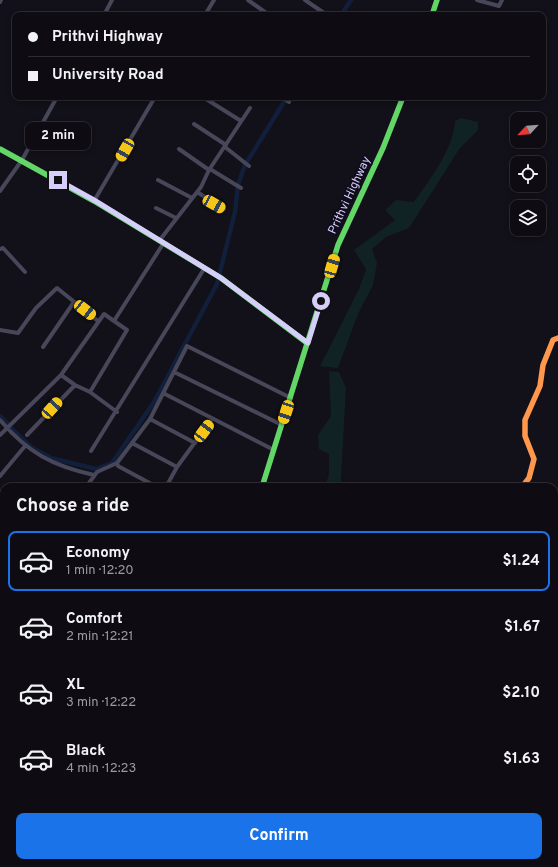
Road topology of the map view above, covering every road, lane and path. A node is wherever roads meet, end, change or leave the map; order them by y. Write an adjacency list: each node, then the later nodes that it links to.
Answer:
1 (112, 0): 8 (street)
2 (214, 0): 9 (street)
3 (248, 0): 10 (street)
4 (306, 0): 11 (street)
5 (437, 0): 12 (main road)
6 (477, 0): 7 (street)
7 (502, 0)
8 (106, 12)
9 (207, 12)
10 (265, 12)
11 (323, 12)
12 (433, 12)
13 (55, 100): 25 (street)
14 (153, 100): 33 (street)
15 (208, 100): 20 (street)
16 (286, 100): 18 (street)
17 (401, 100): 46 (main road, Prithvi Highway)
18 (289, 102)
19 (250, 108): 20 (street)
20 (241, 121): 22 (street)
21 (194, 124): 22 (street)
22 (225, 146): 26 (street); 27 (street)
23 (0, 149): 25 (main road)
24 (179, 149): 27 (street)
25 (22, 160): 30 (street); 33 (main road)
26 (249, 166)
27 (210, 169): 29 (street); 31 (street)
28 (158, 180): 32 (street)
29 (241, 188)
30 (0, 191)
31 (197, 192): 32 (street); 35 (street)
32 (192, 198): 36 (street)
33 (94, 200): 37 (main road)
34 (156, 208): 36 (street)
35 (224, 209)
36 (176, 218): 37 (street)
37 (161, 243): 39 (main road); 43 (street)
38 (0, 249): 40 (street)
39 (204, 269): 46 (main road); 54 (street)
40 (25, 272)
41 (74, 302): 42 (street); 44 (street); 47 (street)
42 (98, 321): 43 (street); 49 (street)
43 (114, 321): 51 (street)
44 (0, 330)
45 (558, 338): 75 (main road)
46 (308, 343): 53 (main road, Prithvi Highway)
47 (43, 347)
48 (174, 372): 52 (street); 53 (street); 58 (street)
49 (61, 375): 50 (street); 59 (street)
50 (75, 385): 51 (street); 61 (street)
51 (90, 392): 54 (street)
52 (163, 393): 55 (street); 56 (street)
53 (291, 398): 58 (main road, Prithvi Highway)
54 (117, 412): 66 (street)
55 (150, 419): 62 (street); 63 (street)
56 (212, 419): 63 (street); 65 (street)
57 (0, 420): 59 (street)
58 (282, 425): 65 (main road, Prithvi Highway)
59 (7, 428): 60 (street); 64 (street)
60 (0, 435)
61 (27, 435)
62 (132, 443): 67 (street); 68 (street)
63 (195, 443): 68 (street)
64 (25, 446): 69 (street); 70 (street)
65 (274, 450): 74 (main road, Prithvi Highway)
66 (91, 451)
67 (117, 463): 69 (street); 72 (street)
68 (177, 467): 73 (street)
69 (94, 475): 71 (street)
70 (0, 476)
71 (90, 482)
72 (150, 483)
73 (168, 483)
74 (263, 483)
75 (525, 483)

